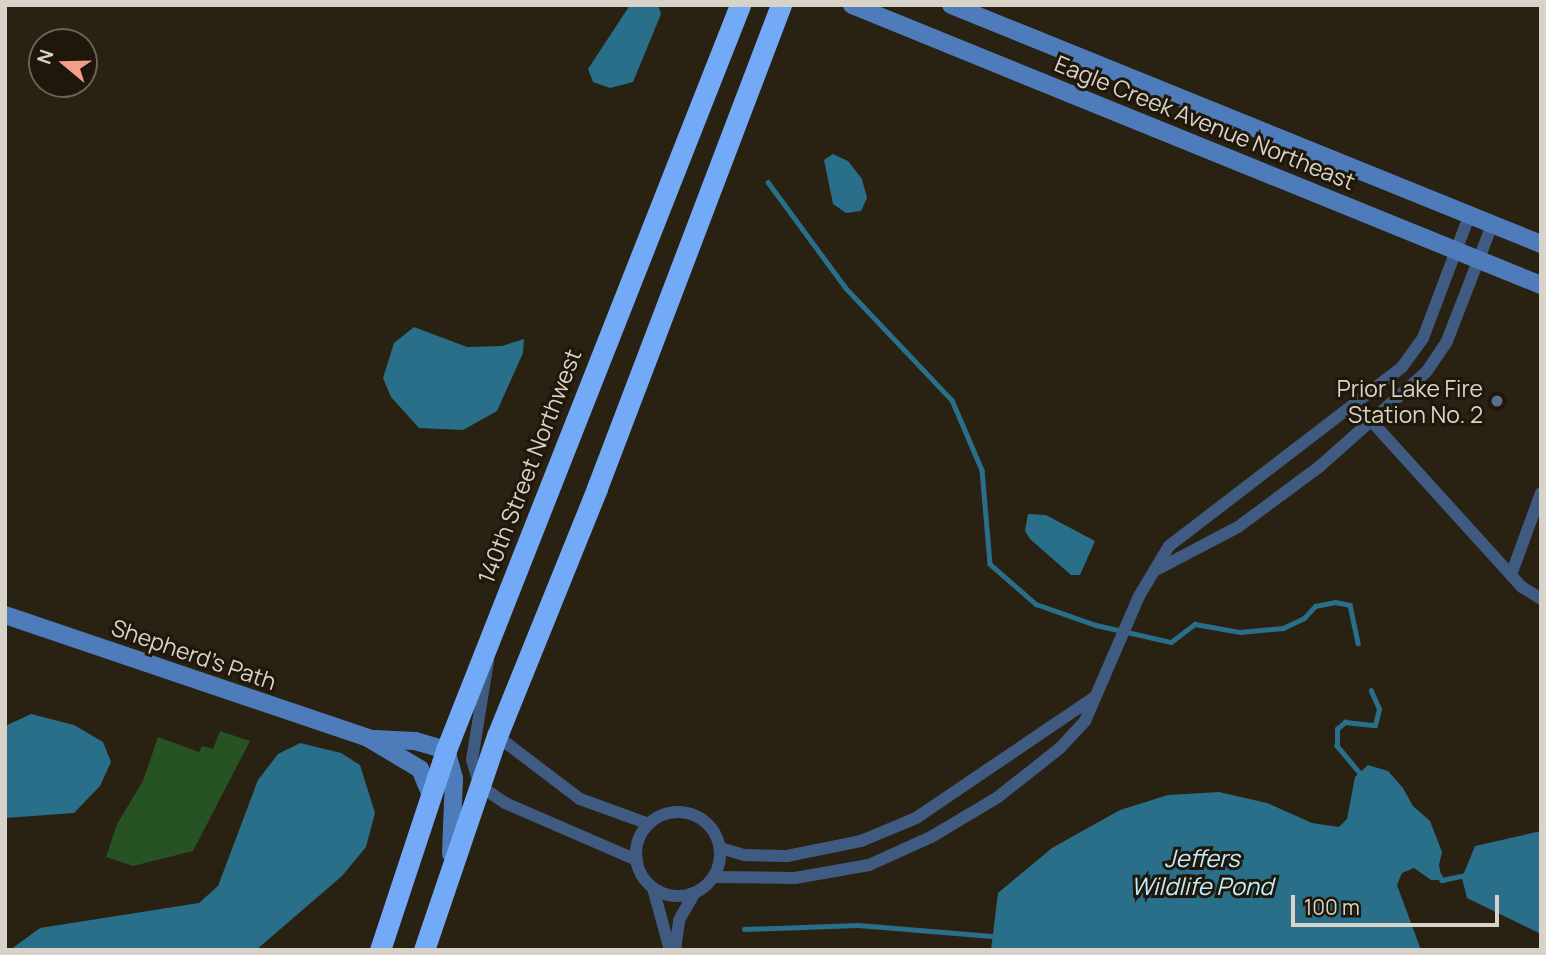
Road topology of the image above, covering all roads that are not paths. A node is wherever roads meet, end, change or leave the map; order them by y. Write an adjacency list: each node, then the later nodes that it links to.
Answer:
1 (725, 5): 6 (highway)
2 (740, 5): 6 (highway, 140th Street Northwest)
3 (781, 5): 22 (highway)
4 (852, 5): 10 (main road, Eagle Creek Avenue Northeast)
5 (951, 5): 7 (main road, Eagle Creek Avenue Northeast)
6 (728, 36): 20 (highway, 140th Street Northwest)
7 (1469, 216): 8 (main road, Eagle Creek Avenue Northeast); 10 (street)
8 (1492, 225): 9 (main road, Eagle Creek Avenue Northeast); 11 (street)
9 (1541, 244)
10 (1457, 251): 11 (main road, Eagle Creek Avenue Northeast); 13 (street)
11 (1480, 261): 12 (main road, Eagle Creek Avenue Northeast); 14 (street)
12 (1541, 285)
13 (1355, 404): 14 (street); 16 (street)
14 (1374, 422): 16 (street); 17 (street)
15 (1541, 493): 17 (street)
16 (1158, 569): 21 (street)
17 (1511, 575): 18 (street)
18 (1541, 599)
19 (5, 615): 23 (main road, Shepherd's Path)
20 (490, 638): 24 (highway, 140th Street Northwest); 25 (street)
21 (1095, 697): 28 (street); 31 (street)
22 (497, 736): 25 (highway); 27 (street)
23 (368, 738): 24 (main road, Shepherd's Path); 26 (main road, Shepherd's Path)
24 (446, 750): 26 (highway, 140th Street Northwest); 30 (main road)
25 (480, 786): 29 (street); 30 (highway)
26 (431, 795): 34 (highway, 140th Street Northwest)
27 (649, 824): 28 (street); 29 (street)
28 (720, 848): 31 (street)
29 (637, 860): 32 (street)
30 (449, 872): 35 (highway)
31 (715, 877): 33 (street)
32 (653, 888): 33 (street); 36 (street)
33 (695, 892): 36 (street)
34 (380, 950)
35 (424, 950)
36 (673, 950)

